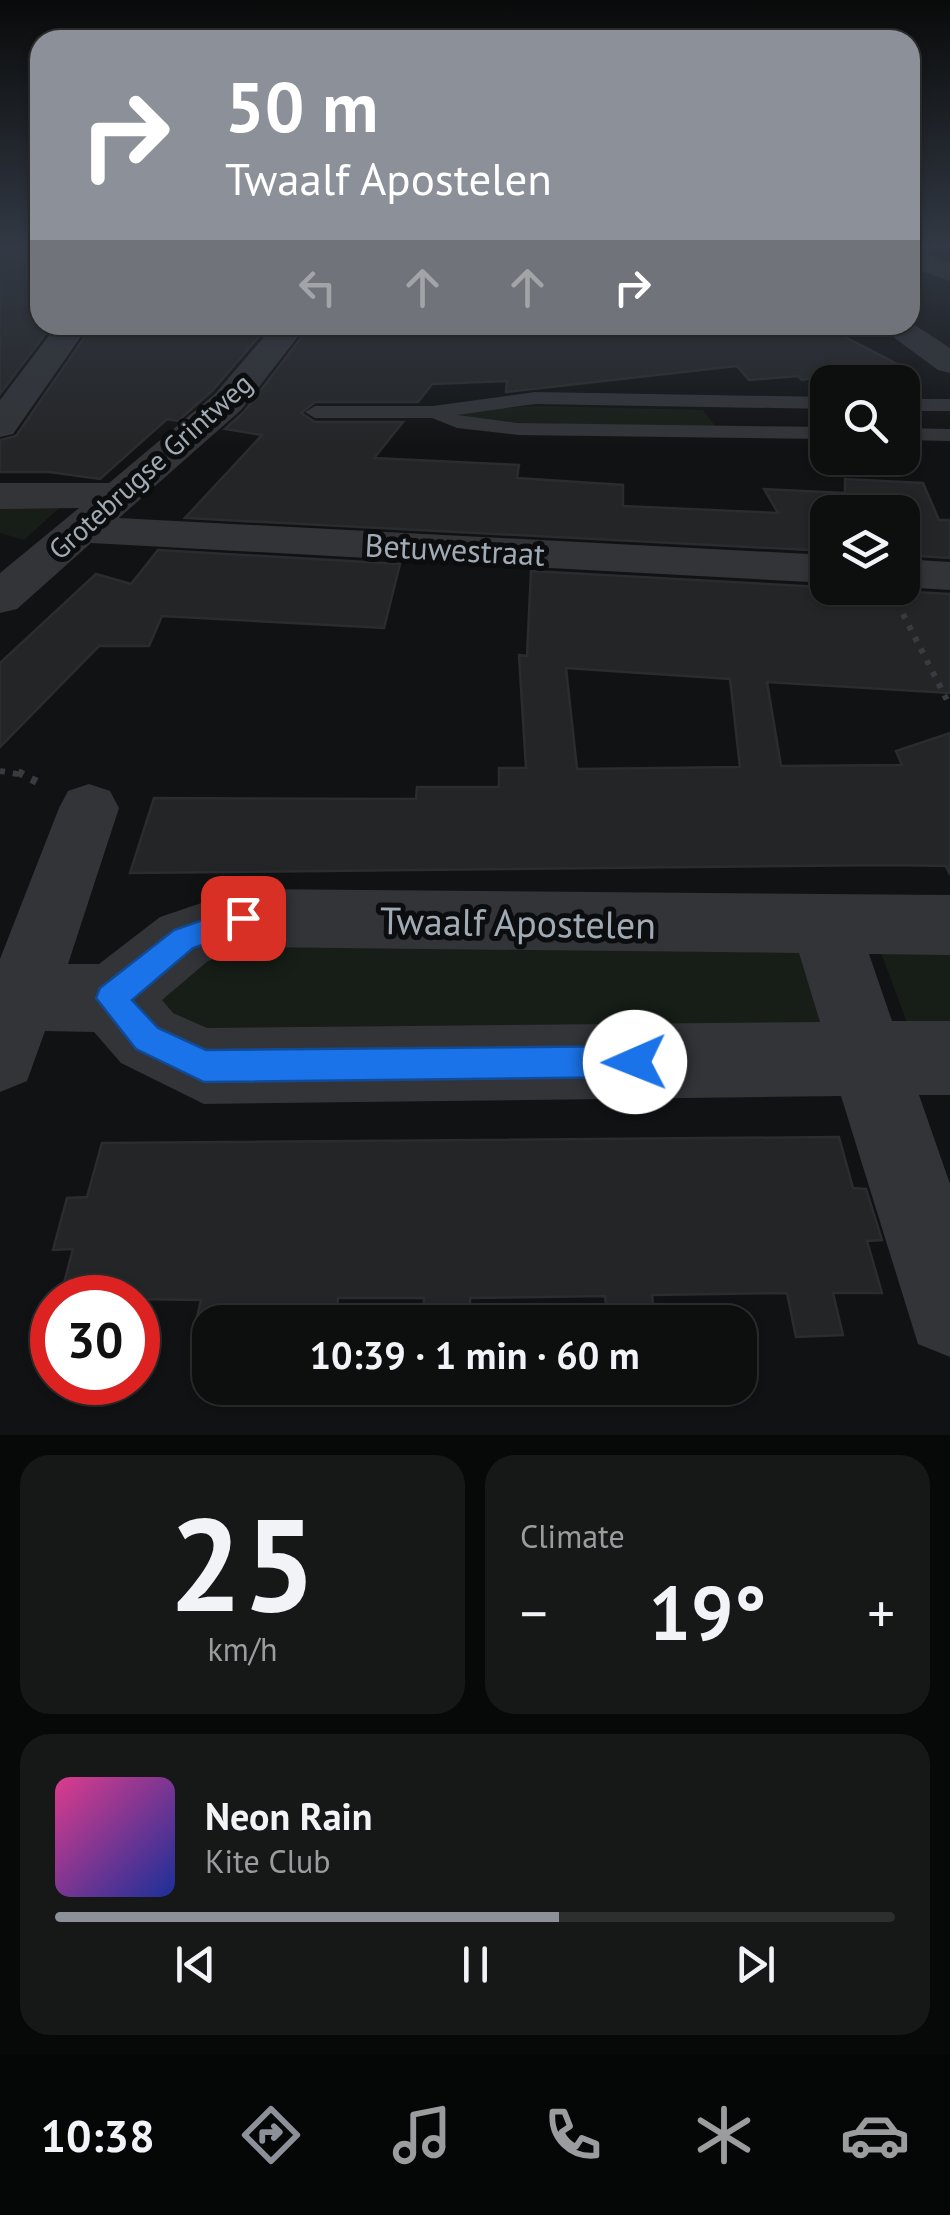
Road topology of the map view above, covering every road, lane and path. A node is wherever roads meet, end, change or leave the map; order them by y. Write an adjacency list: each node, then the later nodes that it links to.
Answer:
1 (67, 335): 10 (street)
2 (284, 335): 14 (street, Grotebrugse Grintweg)
3 (909, 335): 4 (street)
4 (950, 363)
5 (810, 403): 9 (lane)
6 (920, 404): 7 (lane)
7 (950, 405)
8 (314, 412): 9 (lane)
9 (433, 412): 11 (lane)
10 (0, 426)
11 (810, 434)
12 (920, 434): 13 (lane)
13 (950, 435)
14 (123, 495): 15 (street); 16 (street, Grotebrugse Grintweg)
15 (0, 496)
16 (83, 528): 17 (street, Betuwestraat); 20 (street, Grotebrugse Grintweg)
17 (810, 568)
18 (950, 576): 19 (street)
19 (920, 583)
20 (0, 598)
21 (908, 605): 22 (path)
22 (950, 706)
23 (88, 808): 27 (street)
24 (950, 925): 25 (street, Twaalf Apostelen)
25 (825, 926): 26 (street, Twaalf Apostelen); 29 (street)
26 (111, 998): 27 (street); 29 (street)
27 (7, 1016)
28 (950, 1058): 29 (street)
29 (870, 1059): 30 (street)
30 (950, 1312)

